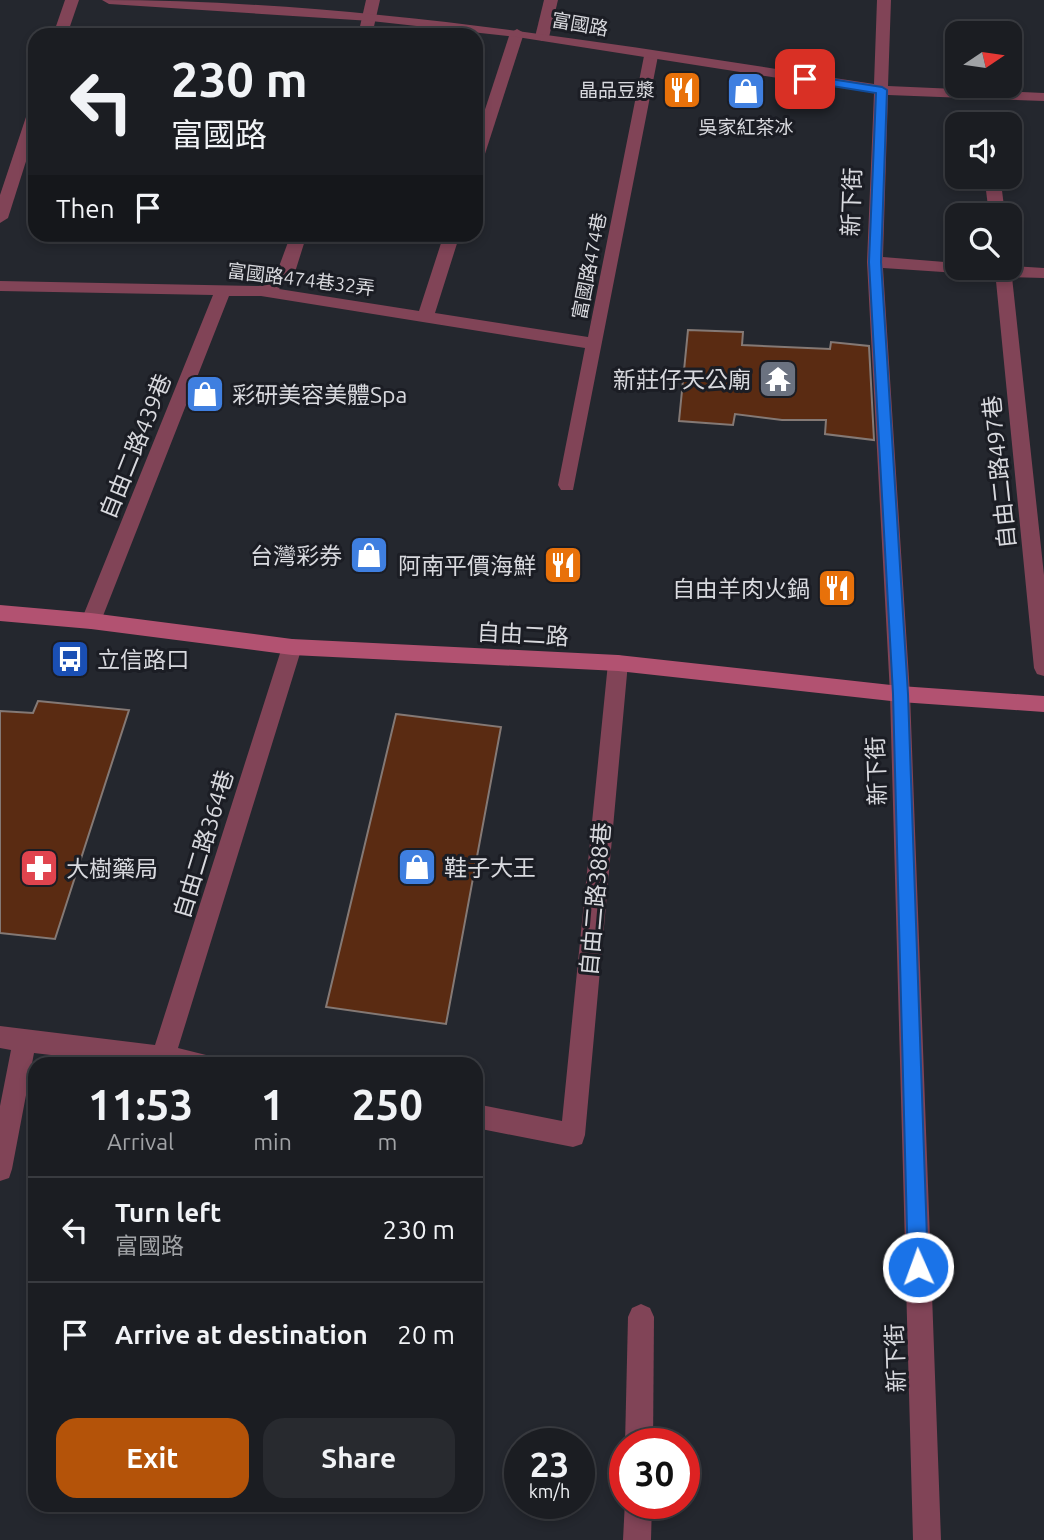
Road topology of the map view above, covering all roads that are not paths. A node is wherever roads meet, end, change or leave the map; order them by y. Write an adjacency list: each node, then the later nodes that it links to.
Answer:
1 (72, 0): 7 (street)
2 (109, 0): 6 (street, 富國路)
3 (373, 0): 6 (street)
4 (551, 0): 12 (street)
5 (884, 0): 14 (street, 新下街)
6 (371, 17): 8 (street); 9 (street, 富國路)
7 (62, 28)
8 (367, 28)
9 (471, 28)
10 (483, 29): 11 (street, 富國路)
11 (517, 33): 12 (street, 富國路); 17 (street)
12 (542, 37): 13 (street, 富國路)
13 (651, 55): 14 (street, 富國路); 30 (street, 富國路474巷)
14 (882, 90): 15 (street, 富國路); 21 (street, 新下街)
15 (1044, 97)
16 (28, 132): 18 (street)
17 (483, 138)
18 (0, 218)
19 (296, 242): 28 (street)
20 (449, 242): 29 (street)
21 (875, 262): 22 (street); 37 (street, 新下街)
22 (945, 266)
23 (1022, 271): 24 (street)
24 (1044, 273)
25 (1004, 280): 36 (street, 自由二路497巷)
26 (0, 286): 27 (street, 富國路474巷32弄)
27 (224, 289): 28 (street, 富國路474巷32弄); 33 (street, 自由二路439巷)
28 (261, 291): 29 (street, 富國路474巷32弄)
29 (425, 317): 30 (street, 富國路474巷32弄)
30 (595, 344): 31 (street, 富國路474巷)
31 (568, 485)
32 (0, 613): 33 (street, 自由二路)
33 (91, 621): 34 (street, 自由二路)
34 (292, 647): 35 (street, 自由二路); 41 (street, 自由二路364巷)
35 (618, 663): 37 (street, 自由二路); 42 (street, 自由二路388巷)
36 (1044, 668)
37 (900, 694): 38 (street, 自由二路); 48 (street, 新下街)
38 (1044, 704)
39 (0, 1037): 40 (street)
40 (25, 1039): 41 (street); 43 (street)
41 (163, 1057)
42 (483, 1117)
43 (0, 1169)
44 (641, 1317): 45 (street)
45 (639, 1428)
46 (638, 1519): 47 (street)
47 (637, 1540)
48 (927, 1540)

